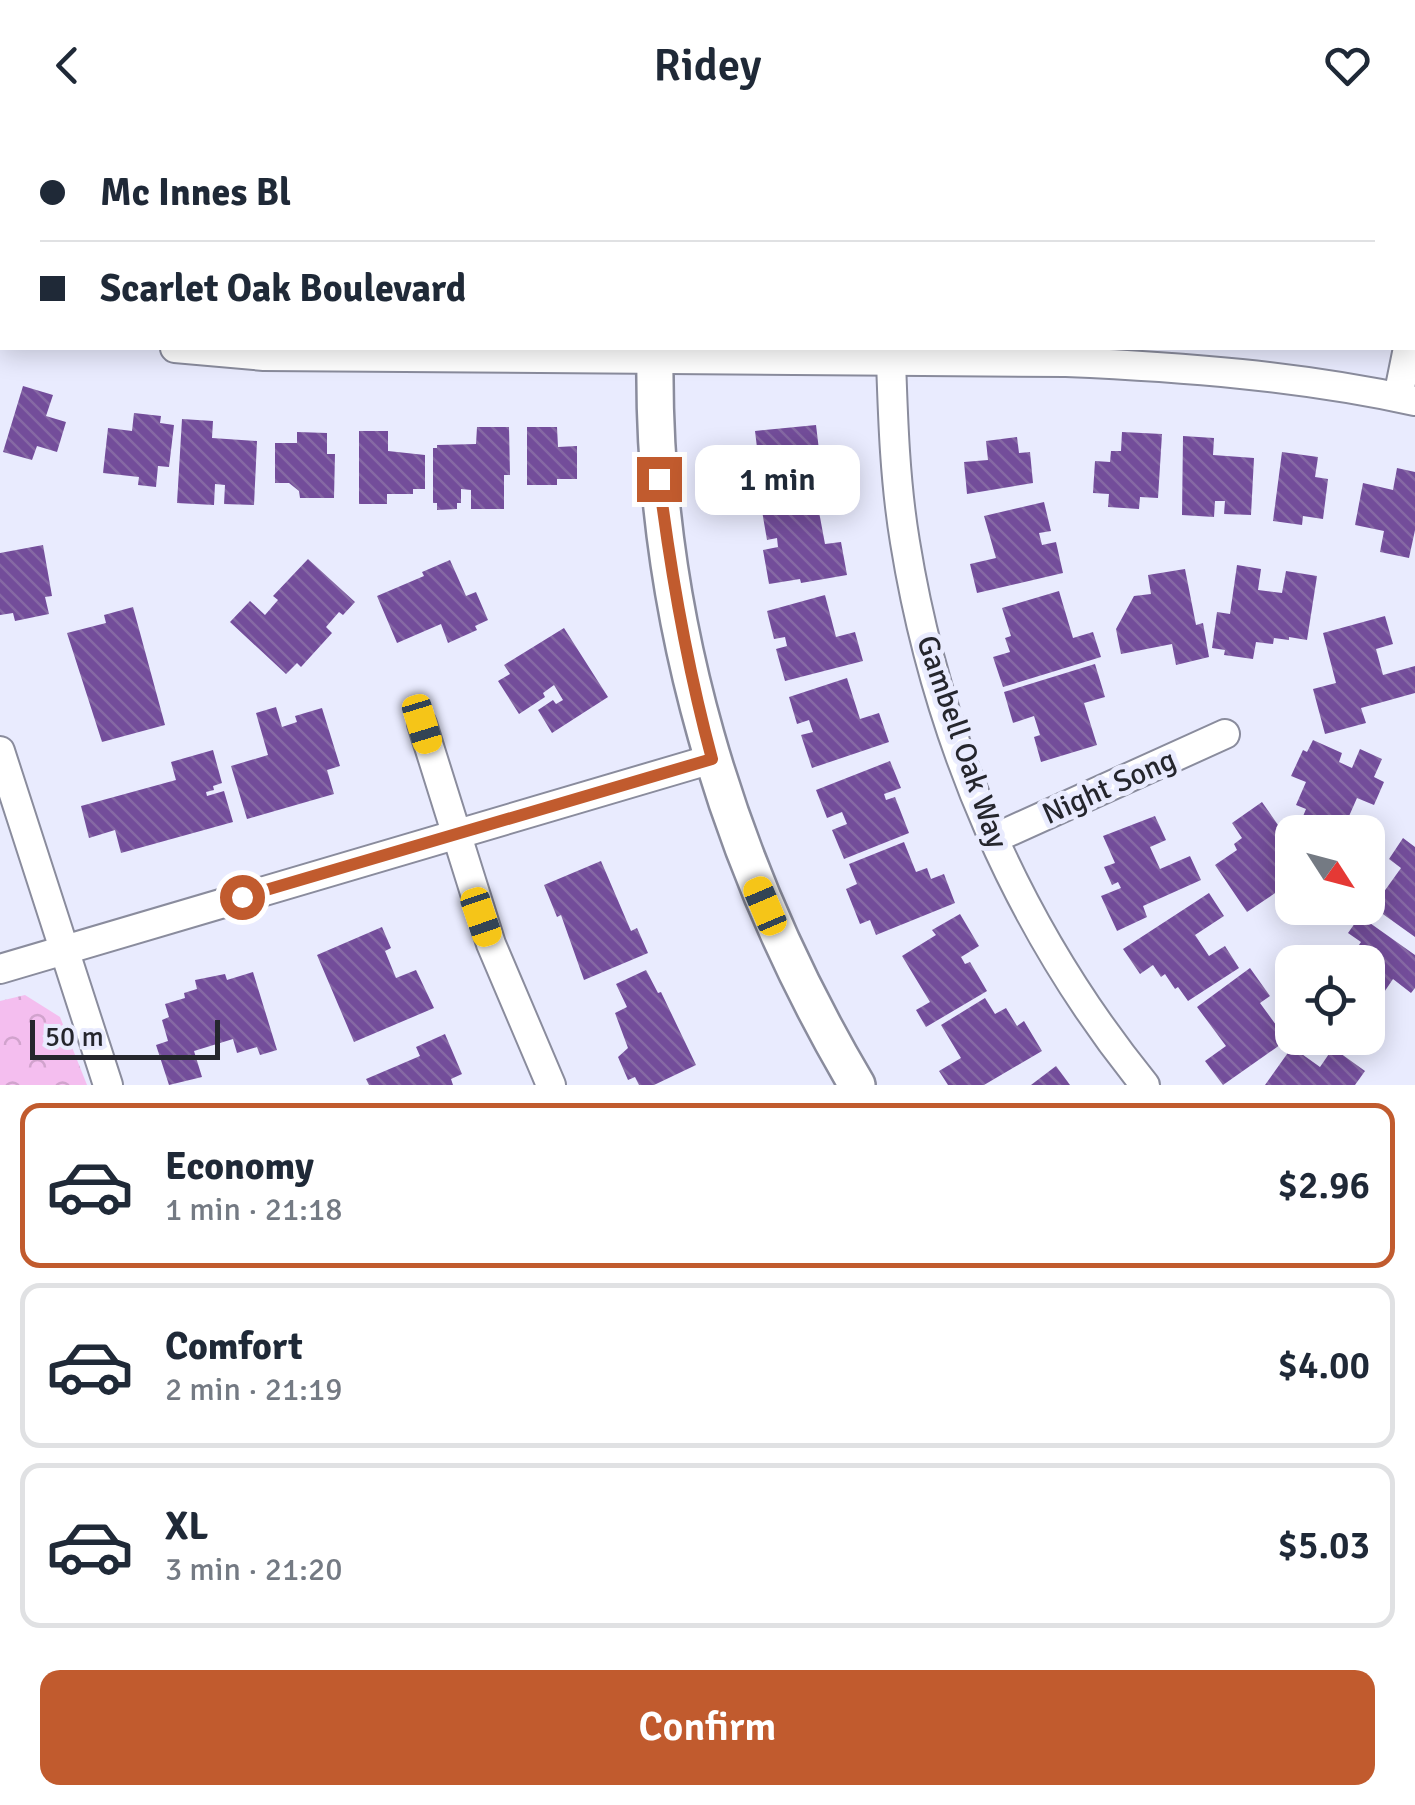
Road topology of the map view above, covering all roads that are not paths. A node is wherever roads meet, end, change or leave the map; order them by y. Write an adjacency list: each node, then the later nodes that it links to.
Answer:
1 (197, 350): 3 (street)
2 (1408, 350): 5 (street)
3 (655, 358): 4 (street); 9 (street)
4 (891, 360): 5 (street); 11 (street, Gambell Oak Way)
5 (1407, 399)
6 (422, 724): 10 (street)
7 (1225, 734): 11 (street, Night Song)
8 (0, 751): 12 (street)
9 (712, 759): 10 (street); 16 (street)
10 (454, 835): 12 (street); 15 (street)
11 (993, 839): 17 (street, Gambell Oak Way)
12 (64, 948): 13 (street); 14 (street)
13 (0, 969)
14 (108, 1085)
15 (551, 1085)
16 (857, 1085)
17 (1144, 1085)

